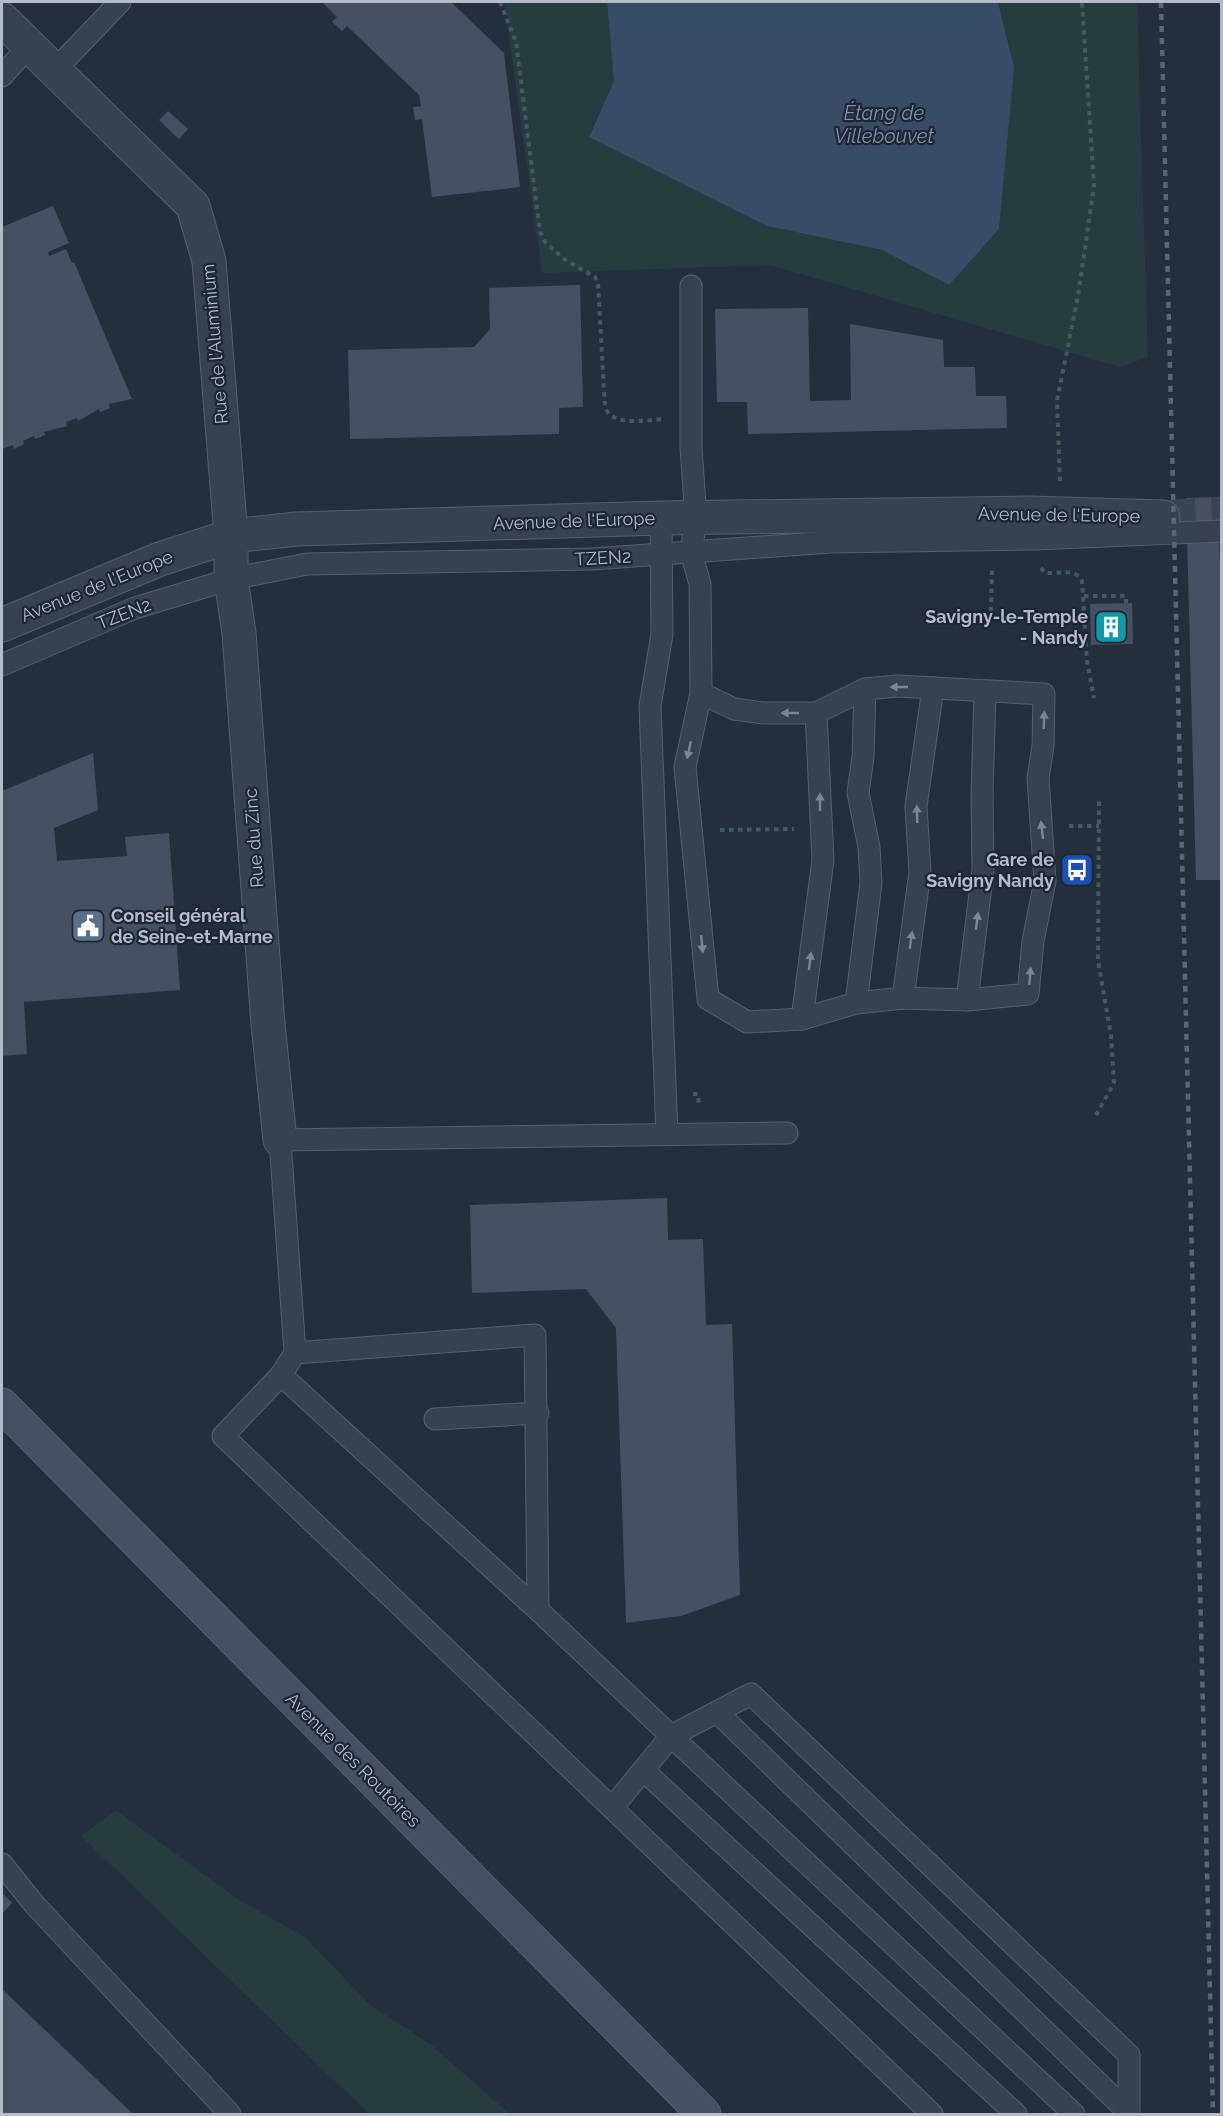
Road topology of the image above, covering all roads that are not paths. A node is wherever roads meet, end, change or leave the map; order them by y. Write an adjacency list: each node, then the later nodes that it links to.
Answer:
1 (120, 2): 4 (lane)
2 (2, 19): 3 (street, Rue de l'Aluminium)
3 (29, 46): 4 (street, Rue de l'Aluminium); 5 (lane)
4 (55, 70): 11 (street, Rue de l'Aluminium)
5 (2, 76)
6 (691, 285): 9 (lane)
7 (1163, 517): 9 (street, Avenue de l'Europe)
8 (661, 518): 9 (street, Avenue de l'Europe); 11 (street, Avenue de l'Europe); 13 (lane)
9 (696, 519): 12 (lane)
10 (1221, 531): 12 (lane, TZEN2)
11 (231, 536): 14 (street, Rue du Zinc); 15 (street, Avenue de l'Europe)
12 (692, 552): 13 (lane, TZEN2); 20 (lane)
13 (662, 555): 14 (lane, TZEN2); 27 (lane)
14 (231, 579): 16 (lane, TZEN2); 28 (street, Rue du Zinc)
15 (2, 625)
16 (2, 664)
17 (933, 688): 18 (lane, one-way to 18); 19 (lane); 22 (lane, one-way to 17)
18 (865, 689): 21 (lane); 24 (lane)
19 (985, 692): 23 (lane, one-way to 19); 23 (lane, one-way to 19)
20 (701, 693): 21 (lane, one-way to 20); 25 (lane, one-way to 25)
21 (816, 713): 25 (lane, one-way to 21)
22 (903, 998): 23 (lane); 24 (lane)
23 (967, 1000)
24 (856, 1003): 25 (lane)
25 (802, 1019)
26 (787, 1133): 27 (lane)
27 (667, 1134): 28 (lane)
28 (280, 1140): 29 (lane)
29 (295, 1353): 30 (lane); 32 (lane)
30 (281, 1375): 34 (lane); 38 (lane)
31 (2, 1405): 42 (street, Avenue des Routoires)
32 (538, 1413): 33 (lane); 34 (lane)
33 (435, 1419)
34 (538, 1610): 36 (lane)
35 (717, 1712): 36 (lane); 40 (lane); 40 (lane)
36 (671, 1736): 37 (lane); 45 (lane)
37 (644, 1770): 38 (lane); 44 (lane)
38 (612, 1808): 43 (lane)
39 (2, 1864): 41 (lane)
40 (1129, 2114)
41 (230, 2115)
42 (704, 2115)
43 (932, 2115)
44 (1016, 2115)
45 (1074, 2115)

